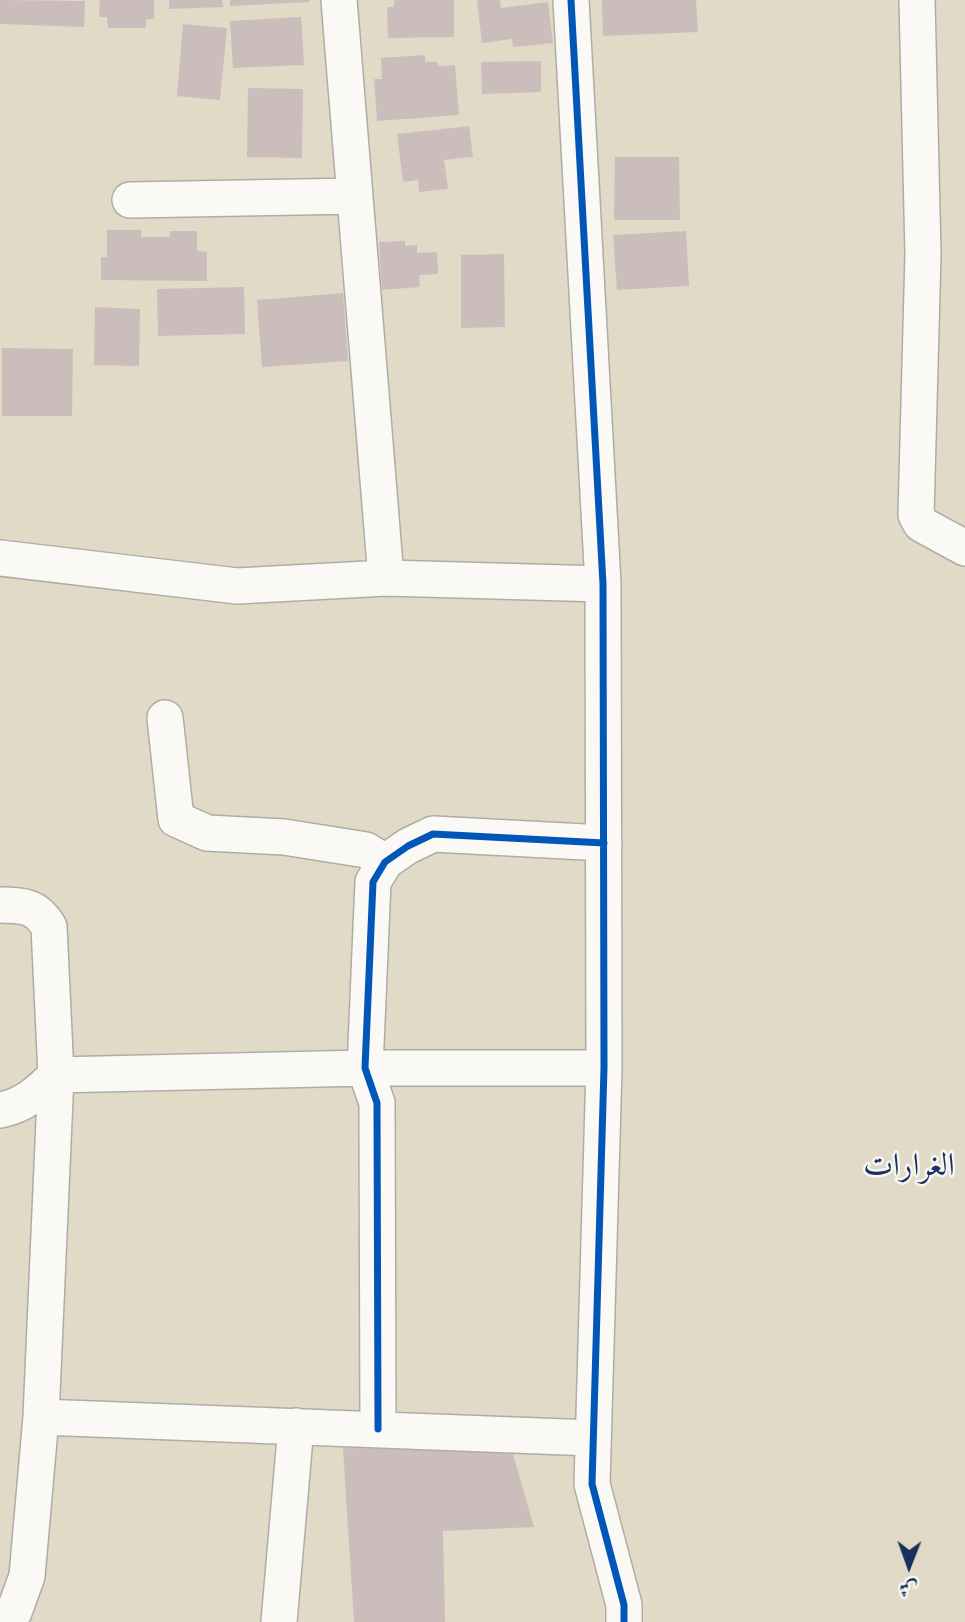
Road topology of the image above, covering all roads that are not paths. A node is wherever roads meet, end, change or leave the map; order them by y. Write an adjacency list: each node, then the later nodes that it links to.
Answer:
1 (339, 0): 4 (street)
2 (571, 0): 9 (street)
3 (917, 0): 6 (street)
4 (355, 196): 5 (street); 8 (street)
5 (130, 200)
6 (965, 548)
7 (0, 558): 8 (street)
8 (386, 578): 9 (street)
9 (603, 584): 11 (street)
10 (166, 718): 12 (street)
11 (604, 844): 12 (street); 15 (street)
12 (386, 862): 14 (street)
13 (0, 905): 16 (street)
14 (365, 1068): 15 (street); 16 (street); 20 (street)
15 (604, 1068): 21 (street)
16 (57, 1075): 17 (street); 18 (street)
17 (0, 1110)
18 (41, 1417): 19 (street); 22 (street)
19 (296, 1426): 20 (street); 23 (street)
20 (378, 1429): 21 (street)
21 (592, 1437): 24 (street)
22 (0, 1617)
23 (279, 1622)
24 (624, 1622)

